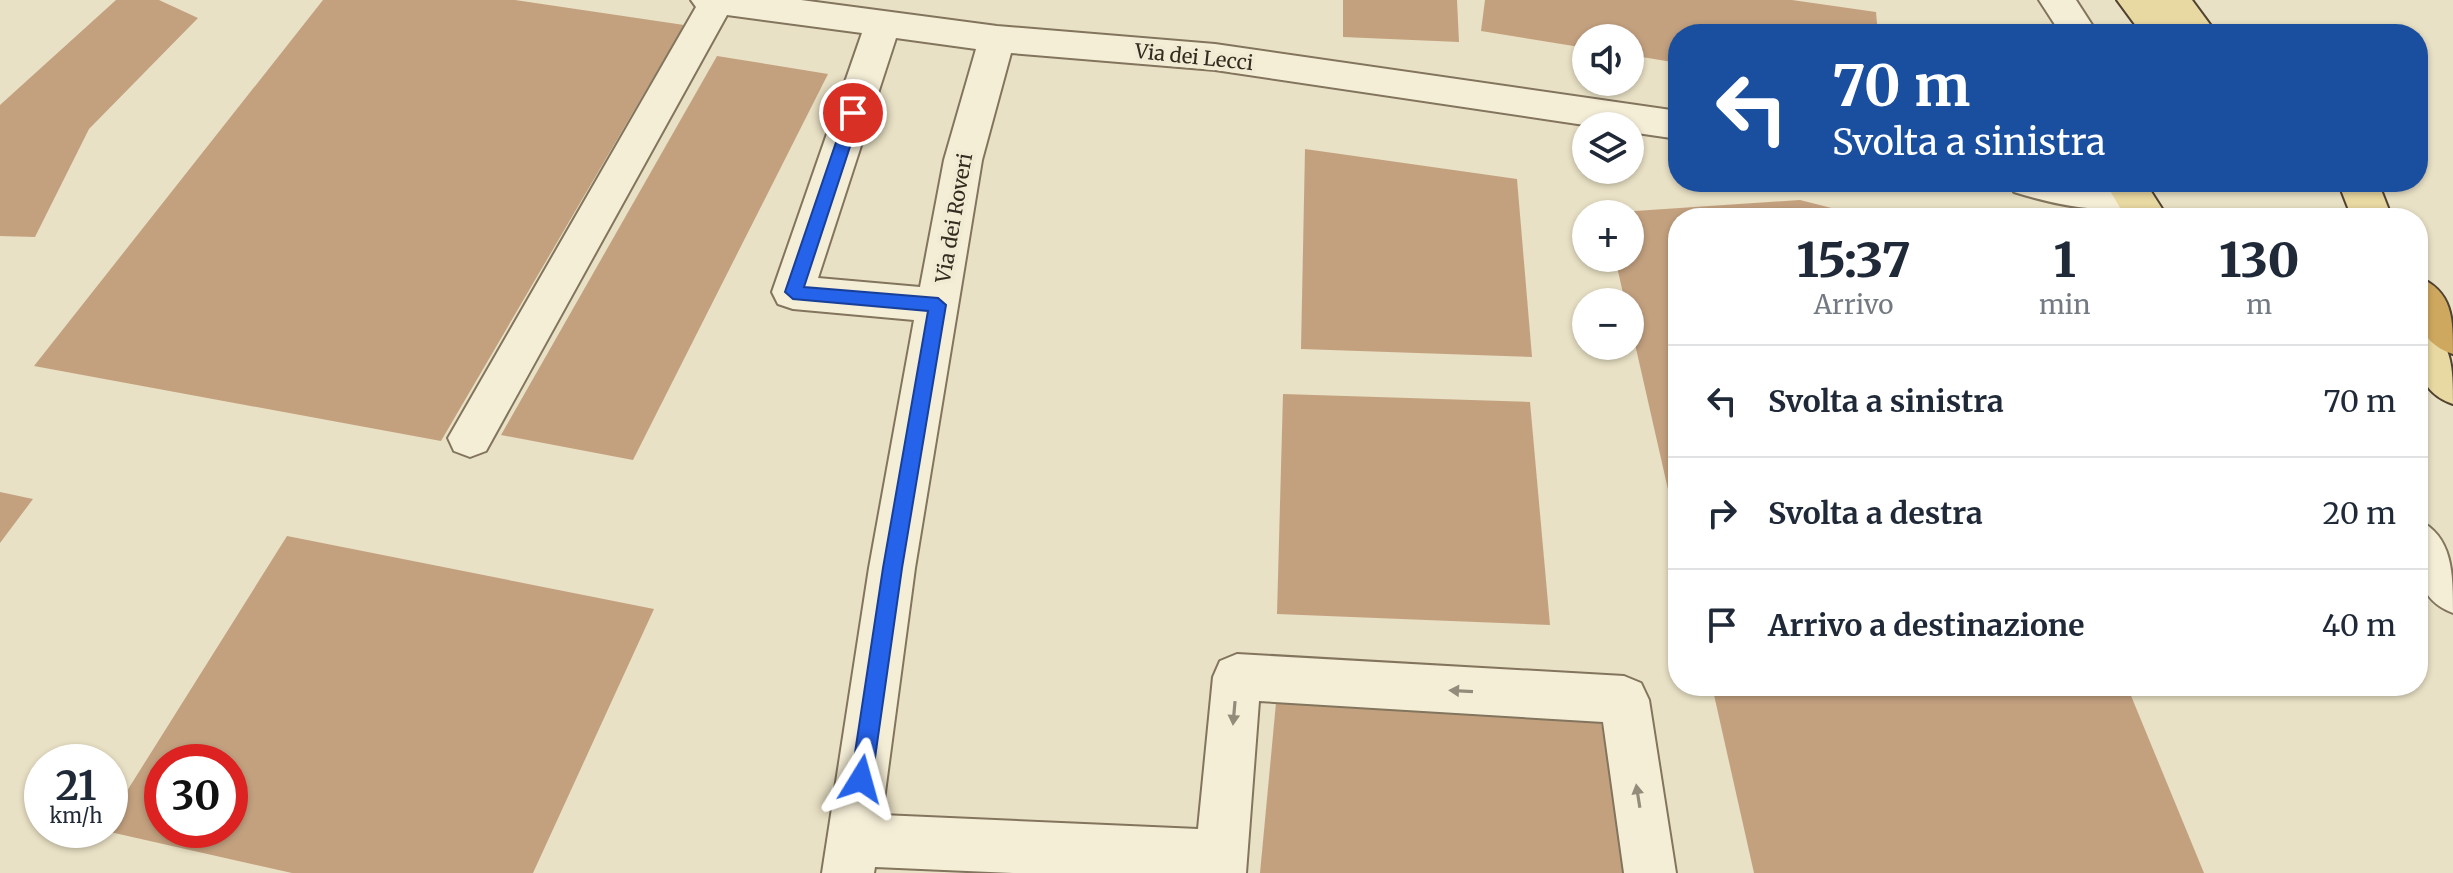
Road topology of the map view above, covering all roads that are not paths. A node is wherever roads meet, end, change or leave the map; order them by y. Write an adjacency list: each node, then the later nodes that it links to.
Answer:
1 (709, 0): 5 (street, Via dei Lecci)
2 (2057, 0): 8 (street)
3 (2135, 0): 9 (main road)
4 (2173, 0): 10 (main road)
5 (717, 1): 7 (street, Via dei Lecci); 20 (street)
6 (948, 15): 7 (street, Via dei Lecci); 11 (street, Via dei Lecci)
7 (883, 23): 15 (street)
8 (2073, 24)
9 (2154, 24)
10 (2191, 24)
11 (997, 39): 12 (street, Via dei Lecci); 15 (street, Via dei Roveri)
12 (1668, 124)
13 (2087, 192): 14 (street)
14 (2134, 198)
15 (938, 305): 23 (street, Via dei Roveri)
16 (2428, 306): 17 (highway)
17 (2453, 337)
18 (2428, 353): 19 (main road)
19 (2453, 386)
20 (470, 438)
21 (2428, 555): 22 (street)
22 (2453, 591)
23 (850, 856): 24 (street)
24 (1221, 864): 25 (street, one-way to 24)
25 (1650, 873)

